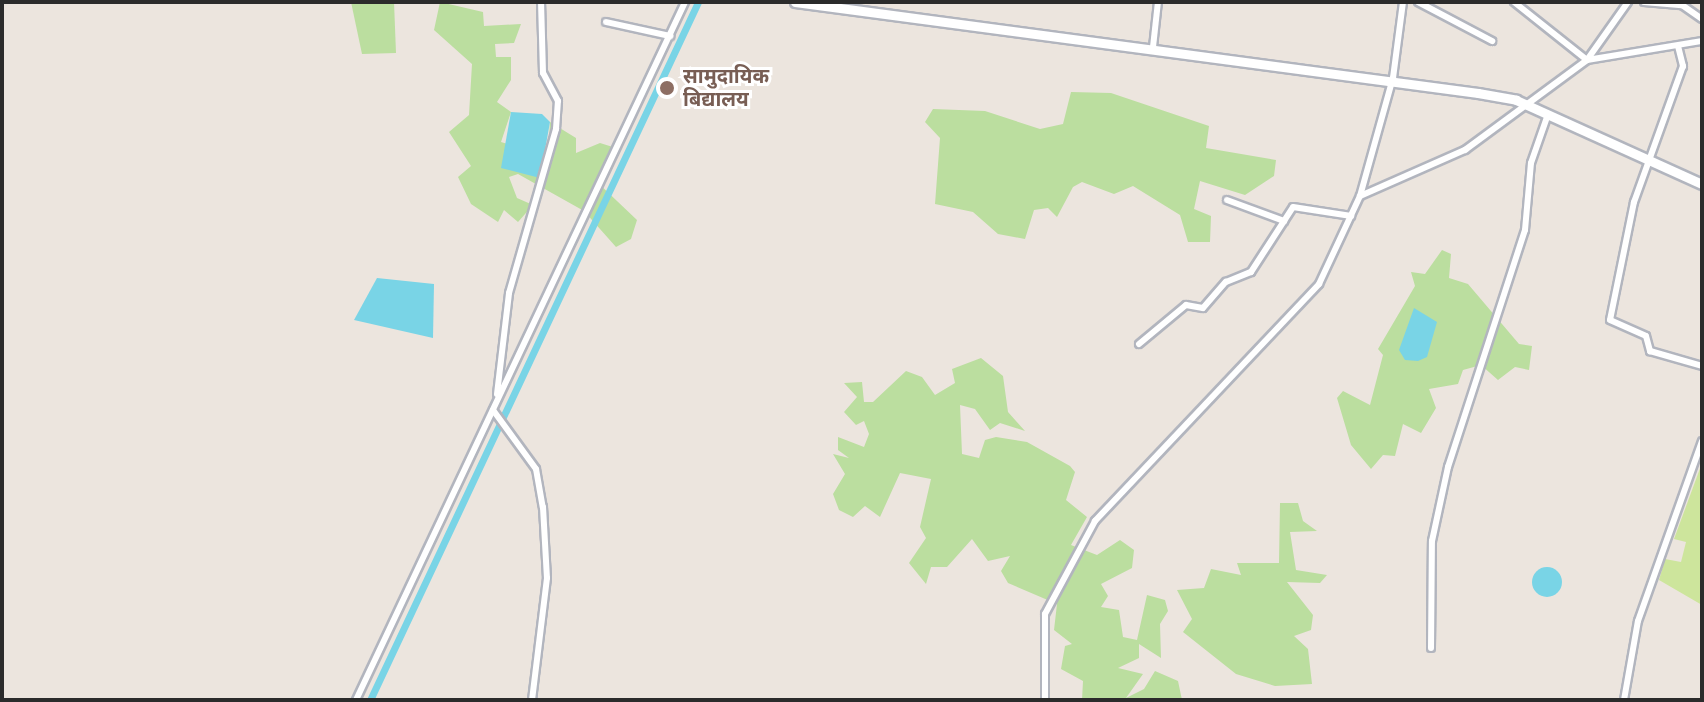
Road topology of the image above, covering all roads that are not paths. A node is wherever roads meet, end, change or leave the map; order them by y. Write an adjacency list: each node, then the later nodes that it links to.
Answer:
1 (541, 2): 29 (street)
2 (685, 2): 12 (street)
3 (795, 2): 16 (main road)
4 (1158, 2): 16 (street)
5 (1403, 2): 18 (street)
6 (1418, 2): 13 (street)
7 (1514, 2): 17 (street)
8 (1628, 2): 17 (street)
9 (1644, 2): 10 (street)
10 (1702, 19)
11 (606, 22): 12 (street)
12 (670, 36): 29 (street)
13 (1492, 41)
14 (1702, 41): 15 (street)
15 (1678, 46): 17 (street); 21 (street)
16 (1153, 47): 18 (main road)
17 (1587, 60): 19 (street)
18 (1393, 78): 19 (main road); 23 (street)
19 (1524, 104): 20 (main road); 23 (street)
20 (1547, 117): 21 (main road); 32 (street)
21 (1648, 165): 22 (main road); 28 (street)
22 (1702, 184)
23 (1360, 196): 25 (street)
24 (1227, 200): 26 (street)
25 (1351, 216): 26 (street); 35 (street)
26 (1284, 221): 27 (street)
27 (1139, 344)
28 (1702, 366)
29 (496, 400): 30 (street)
30 (496, 412): 33 (street); 34 (street)
31 (1702, 441): 36 (street)
32 (1431, 648)
33 (356, 700)
34 (532, 700)
35 (1045, 700)
36 (1624, 700)

